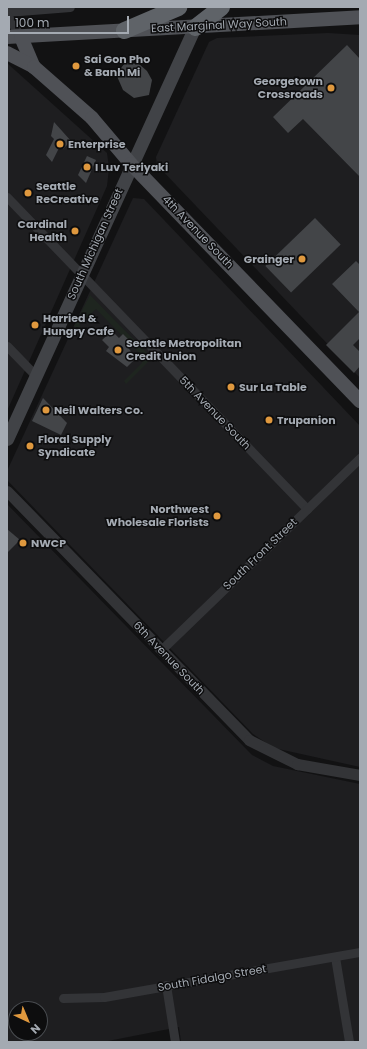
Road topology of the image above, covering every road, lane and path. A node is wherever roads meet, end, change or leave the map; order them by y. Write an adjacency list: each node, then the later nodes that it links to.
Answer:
1 (70, 7): 6 (street)
2 (178, 7): 10 (highway)
3 (199, 7): 9 (highway)
4 (207, 7): 9 (street, South Michigan Street)
5 (221, 7): 9 (highway)
6 (7, 12)
7 (7, 16): 11 (street, 4th Avenue South)
8 (360, 17): 9 (main road, East Marginal Way South)
9 (195, 27): 10 (main road, East Marginal Way South); 14 (main road, South Michigan Street)
10 (124, 30): 11 (main road, East Marginal Way South)
11 (14, 37): 13 (main road, 4th Avenue South)
12 (7, 53): 13 (main road, 4th Avenue South)
13 (34, 67): 14 (main road, 4th Avenue South)
14 (131, 164): 16 (main road, South Michigan Street); 19 (main road, 4th Avenue South)
15 (7, 196): 16 (street, 5th Avenue South)
16 (82, 274): 18 (main road, South Michigan Street); 23 (street, 5th Avenue South)
17 (7, 346): 18 (street)
18 (36, 376): 20 (main road, South Michigan Street)
19 (360, 401)
20 (7, 439)
21 (360, 458): 23 (street, South Front Street)
22 (7, 492): 24 (street, 6th Avenue South)
23 (307, 508): 24 (street, South Front Street)
24 (161, 650): 25 (street, 6th Avenue South)
25 (360, 776)
26 (360, 952): 27 (street, South Fidalgo Street)
27 (335, 957): 28 (street, South Fidalgo Street); 31 (street)
28 (166, 985): 29 (street, South Fidalgo Street); 30 (street)
29 (63, 998)
30 (175, 1042)
31 (349, 1042)

